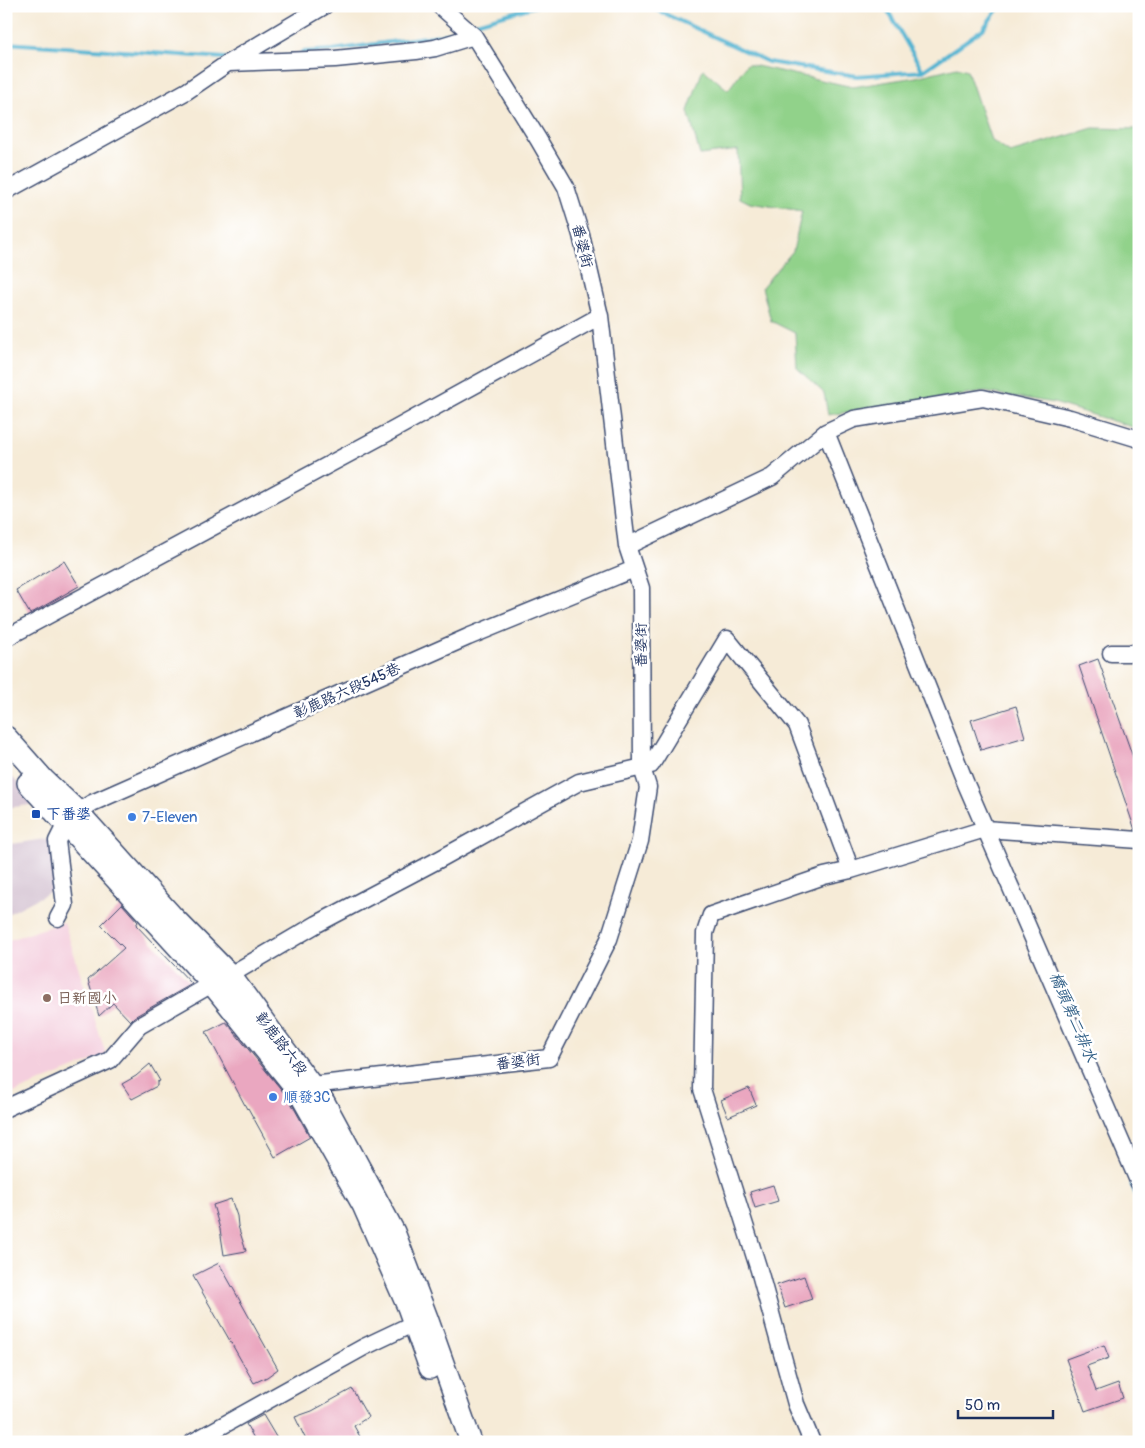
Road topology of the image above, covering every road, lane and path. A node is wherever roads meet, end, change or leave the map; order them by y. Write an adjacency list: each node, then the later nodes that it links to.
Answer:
1 (324, 6): 4 (street)
2 (440, 6): 3 (street, 番婆街)
3 (474, 36): 4 (street); 6 (street, 番婆街)
4 (228, 63): 5 (street)
5 (6, 190)
6 (600, 316): 9 (street, 番婆街); 11 (street)
7 (826, 432): 8 (street); 9 (street); 18 (street)
8 (1139, 439)
9 (627, 546): 10 (street, 番婆街)
10 (634, 569): 16 (street, 番婆街); 17 (street, 彰鹿路六段545巷)
11 (6, 638)
12 (1111, 653): 13 (street)
13 (1139, 653)
14 (6, 737): 17 (main road, 彰鹿路六段)
15 (6, 758): 17 (main road, 彰鹿路六段)
16 (642, 768): 20 (street); 22 (street); 23 (street, 番婆街)
17 (72, 818): 21 (street); 22 (main road, 彰鹿路六段)
18 (985, 829): 19 (street); 20 (street); 25 (street)
19 (1139, 840)
20 (851, 870): 30 (street)
21 (58, 918)
22 (221, 979): 23 (main road, 彰鹿路六段); 24 (street)
23 (305, 1089): 26 (main road, 彰鹿路六段)
24 (6, 1108)
25 (1139, 1183)
26 (420, 1320): 27 (street); 28 (main road, 彰鹿路六段); 29 (main road, 彰鹿路六段)
27 (192, 1442)
28 (456, 1442)
29 (471, 1442)
30 (812, 1442)

